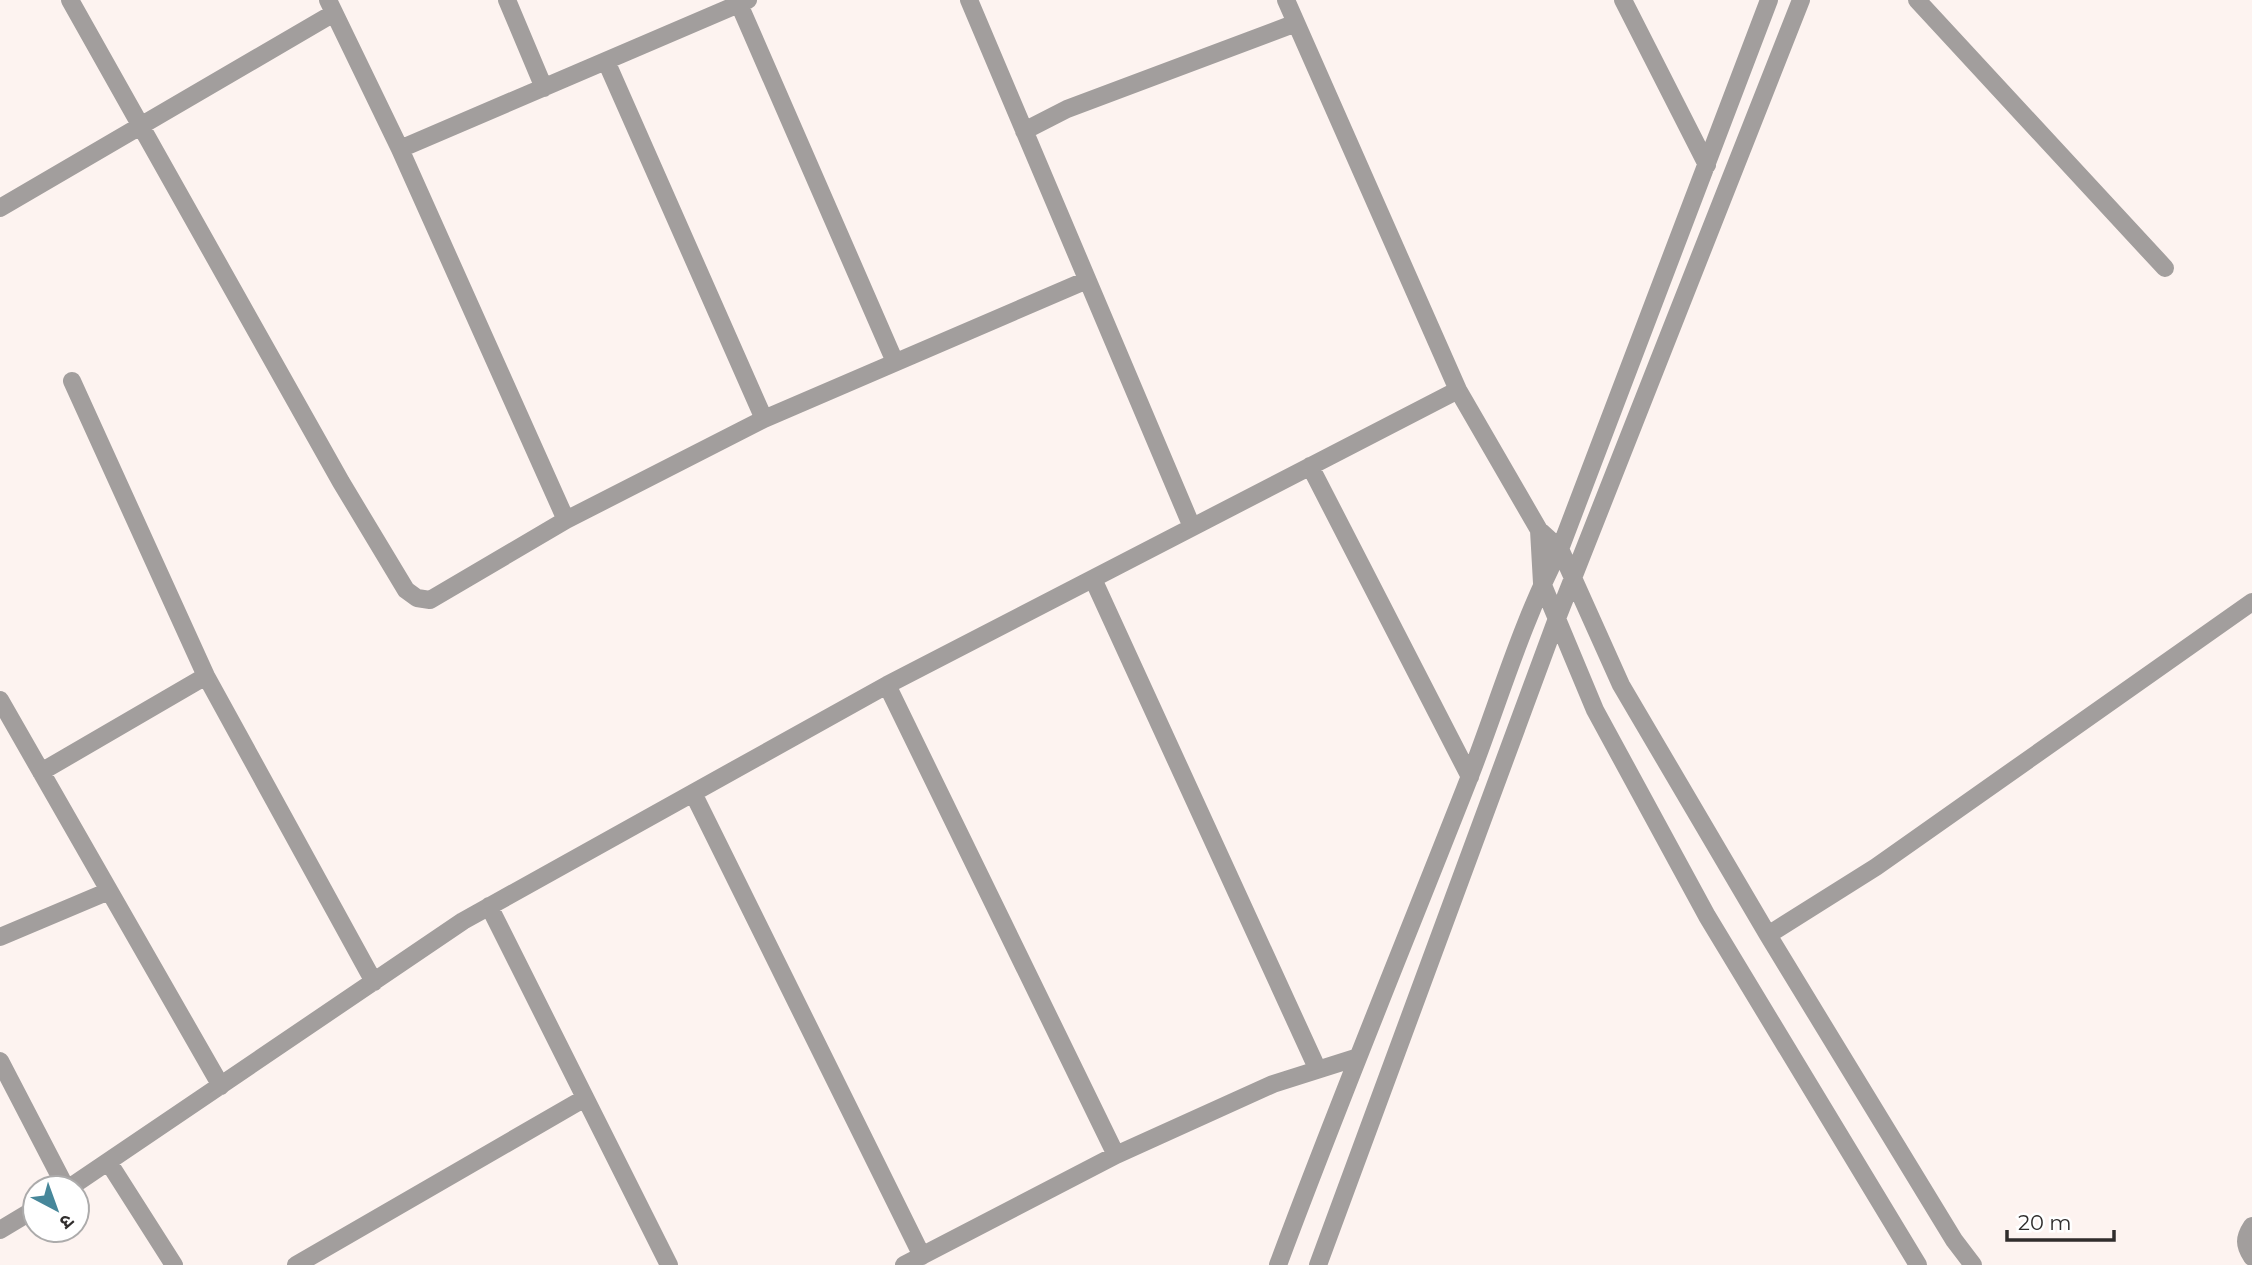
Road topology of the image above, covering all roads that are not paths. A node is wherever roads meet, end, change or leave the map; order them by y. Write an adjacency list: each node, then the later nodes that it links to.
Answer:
1 (70, 0): 14 (street)
2 (508, 0): 13 (street)
3 (969, 0): 15 (street)
4 (1286, 0): 11 (street)
5 (1623, 0): 17 (street)
6 (1769, 0): 17 (street)
7 (1801, 0): 32 (street)
8 (1917, 0): 19 (street)
9 (744, 2): 12 (street); 21 (street)
10 (331, 7): 14 (street); 16 (street)
11 (1296, 23): 15 (street); 23 (street)
12 (606, 61): 13 (street); 24 (street)
13 (544, 88): 16 (street)
14 (142, 125): 18 (street); 26 (street)
15 (1024, 131): 20 (street)
16 (400, 149): 26 (street)
17 (1707, 165): 29 (street)
18 (0, 208)
19 (2165, 268)
20 (1087, 280): 21 (street); 27 (street)
21 (895, 362): 24 (street)
22 (72, 381): 35 (street)
23 (1458, 390): 25 (street); 28 (street)
24 (764, 418): 26 (street)
25 (1310, 466): 27 (street); 39 (street)
26 (566, 520)
27 (1192, 527): 30 (street)
28 (1539, 530): 29 (street); 31 (street)
29 (1560, 549): 31 (street); 32 (street)
30 (1093, 579): 36 (street); 48 (street)
31 (1542, 583): 34 (street); 39 (street)
32 (1574, 583): 34 (street); 43 (street)
33 (2252, 602): 43 (street)
34 (1556, 621): 65 (street); 66 (street)
35 (206, 676): 38 (street); 45 (street)
36 (887, 685): 40 (street); 51 (street)
37 (0, 700): 38 (street)
38 (41, 772): 41 (street)
39 (1470, 777): 46 (street)
40 (693, 793): 42 (street); 58 (street)
41 (109, 891): 44 (street); 49 (street)
42 (489, 906): 45 (street); 50 (street)
43 (1768, 934): 67 (street)
44 (0, 937)
45 (374, 982): 49 (street)
46 (1355, 1058): 48 (street); 64 (street)
47 (0, 1061): 53 (street)
48 (1317, 1068): 51 (street)
49 (221, 1086): 52 (street)
50 (585, 1098): 61 (street); 62 (street)
51 (1116, 1155): 58 (street)
52 (108, 1163): 54 (street); 60 (street)
53 (61, 1174)
54 (90, 1174)
55 (21, 1217): 57 (street)
56 (2252, 1226): 59 (street)
57 (0, 1230)
58 (922, 1256): 63 (street)
59 (2252, 1257)
60 (174, 1265)
61 (296, 1265)
62 (669, 1265)
63 (904, 1265)
64 (1278, 1265)
65 (1318, 1265)
66 (1918, 1265)
67 (1973, 1265)

